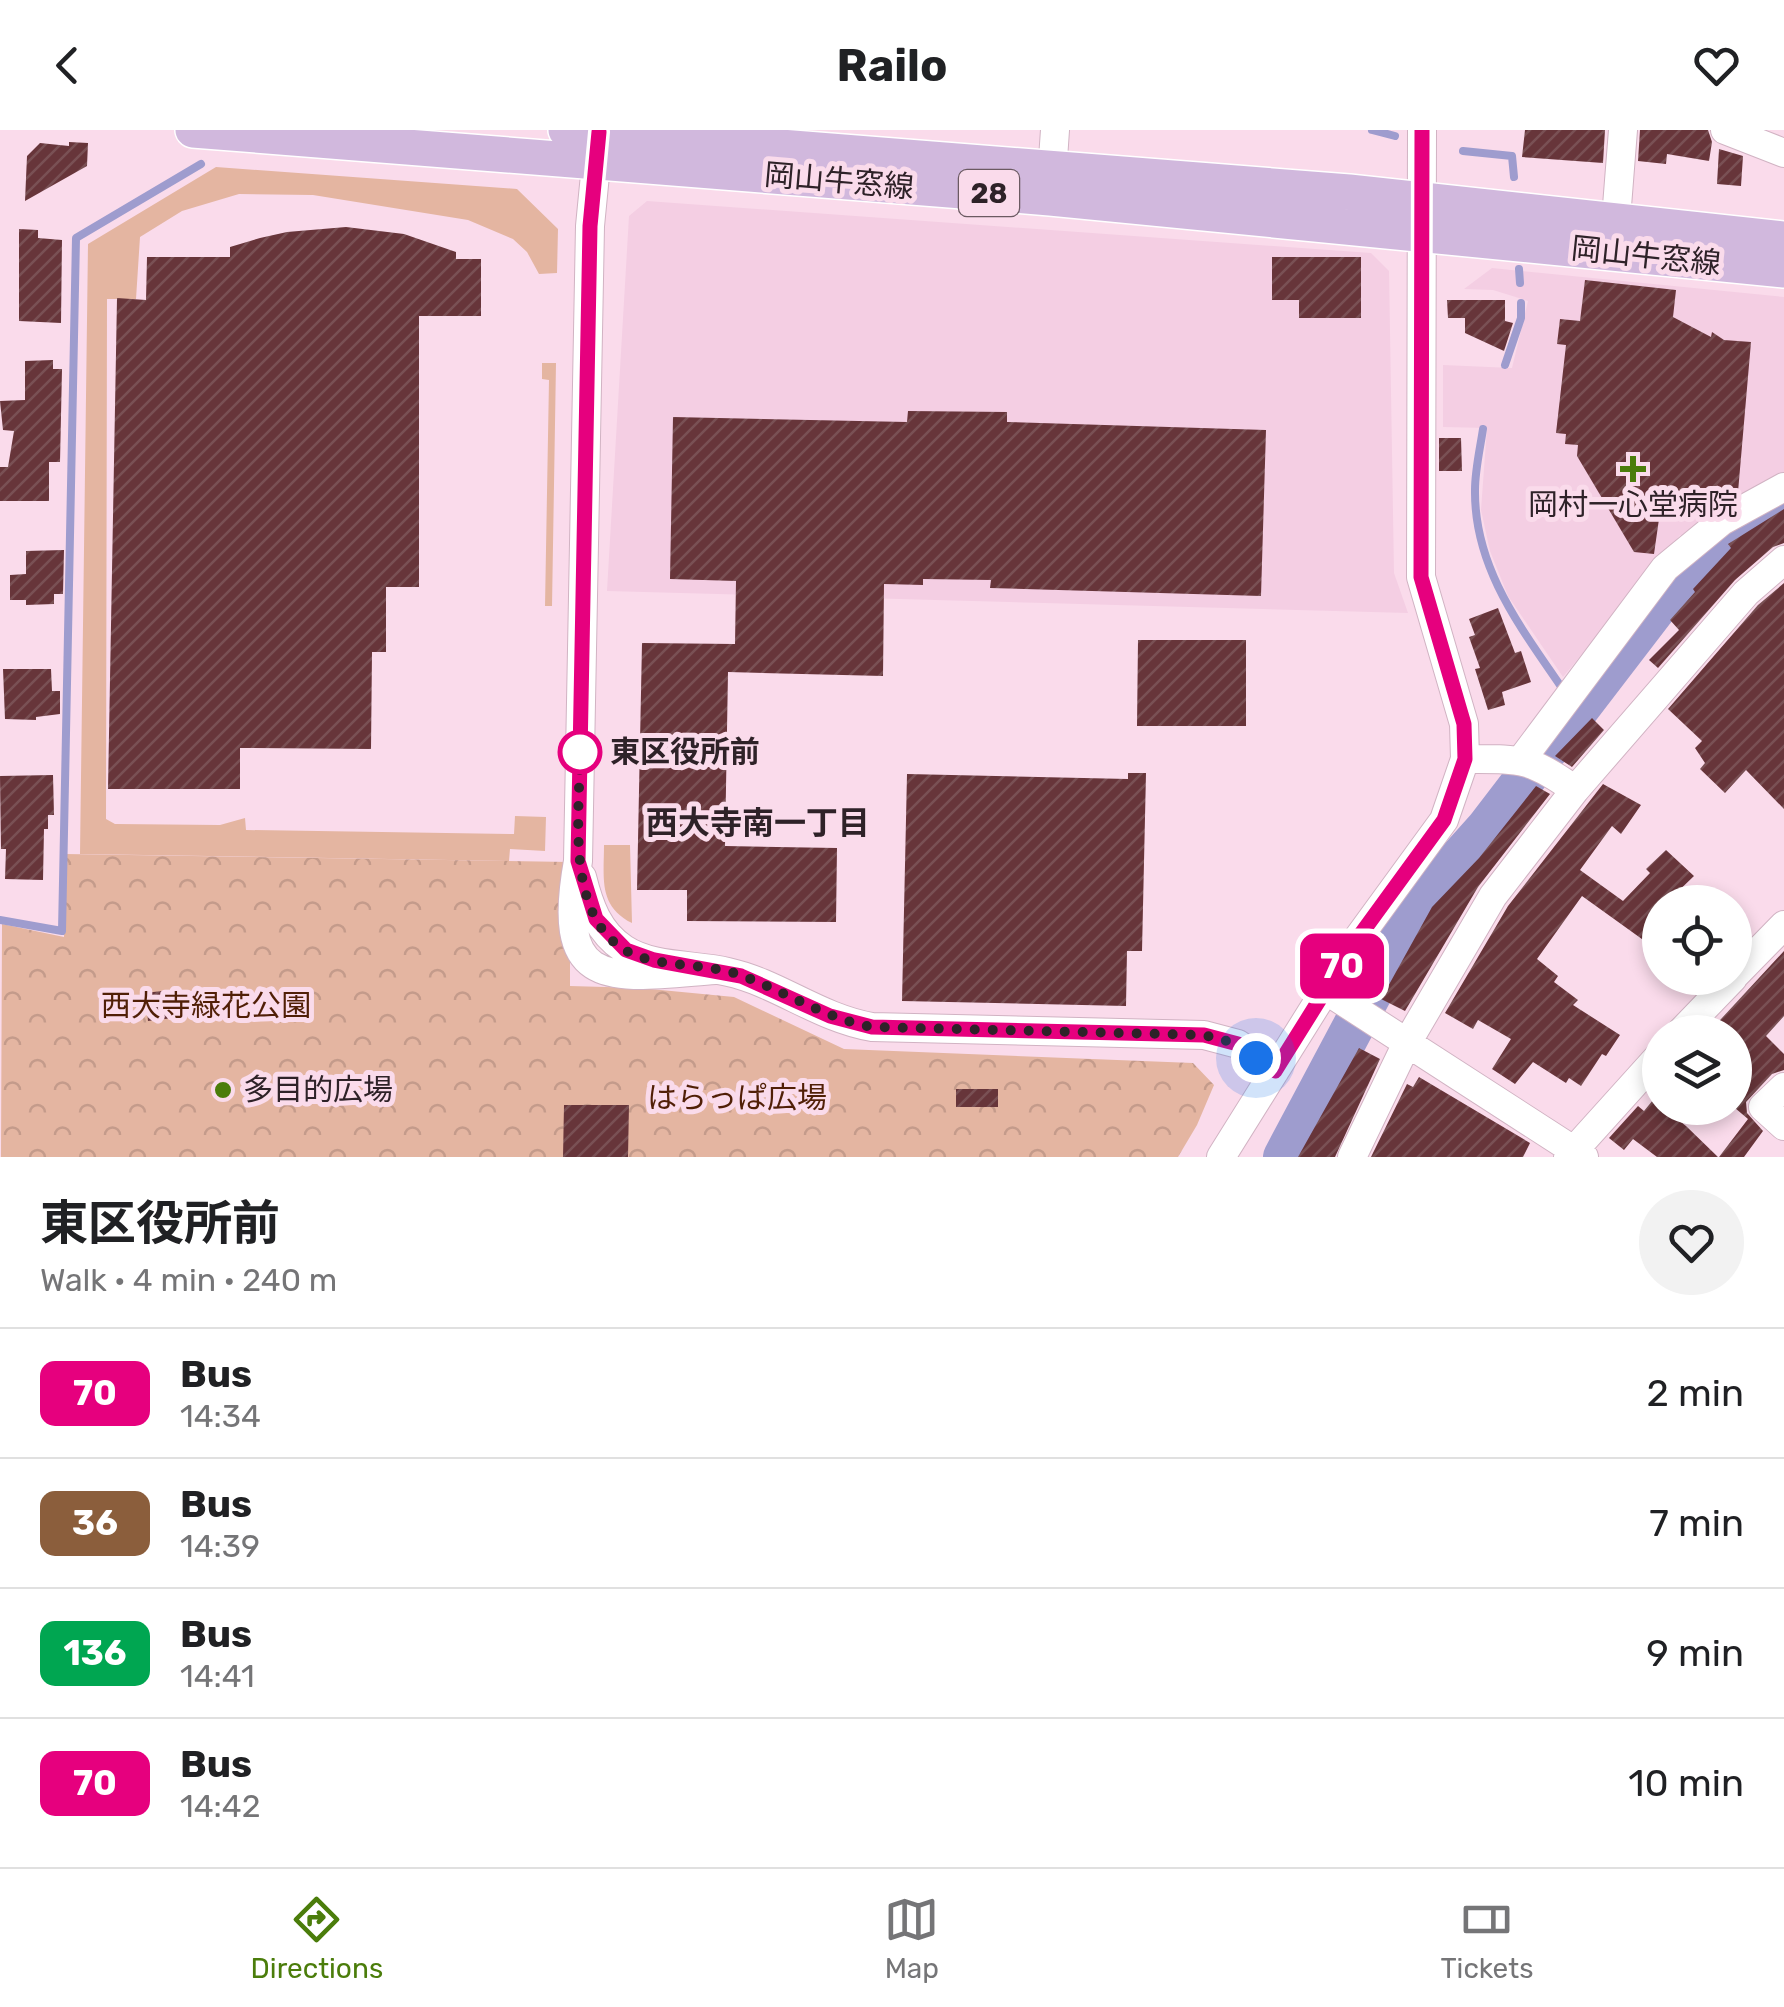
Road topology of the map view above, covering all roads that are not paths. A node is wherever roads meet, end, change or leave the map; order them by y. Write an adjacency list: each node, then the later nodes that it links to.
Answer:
1 (193, 130): 6 (main road, 岡山牛窓線 / 28)
2 (1056, 130): 9 (street)
3 (1422, 130): 10 (street)
4 (1624, 130): 11 (street)
5 (1725, 130): 7 (street)
6 (603, 142): 8 (main road, 岡山牛窓線 / 28); 19 (street)
7 (1779, 144)
8 (775, 151): 9 (main road, 岡山牛窓線 / 28)
9 (1052, 183): 10 (main road, 岡山牛窓線 / 28)
10 (1423, 216): 11 (main road, 岡山牛窓線 / 28); 13 (main road, 岡山牛窓線 / 28); 16 (street)
11 (1616, 219): 12 (main road, 岡山牛窓線 / 28)
12 (1784, 239)
13 (1784, 270)
14 (1784, 486): 17 (street)
15 (1784, 560): 18 (street)
16 (1465, 759): 17 (street); 26 (street)
17 (1531, 763): 18 (street)
18 (1575, 790): 28 (street)
19 (578, 861): 20 (street); 22 (street)
20 (589, 903): 22 (street); 24 (street)
21 (1784, 926): 23 (street)
22 (577, 948): 24 (street)
23 (1752, 958)
24 (715, 970): 29 (street)
25 (1716, 995): 27 (street)
26 (1335, 996): 28 (street); 29 (street)
27 (1697, 1015)
28 (1407, 1043): 33 (street); 35 (street)
29 (1275, 1071): 34 (street)
30 (1642, 1076): 33 (street)
31 (1784, 1086): 32 (street)
32 (1784, 1126)
33 (1576, 1155)
34 (1221, 1157)
35 (1352, 1157)

